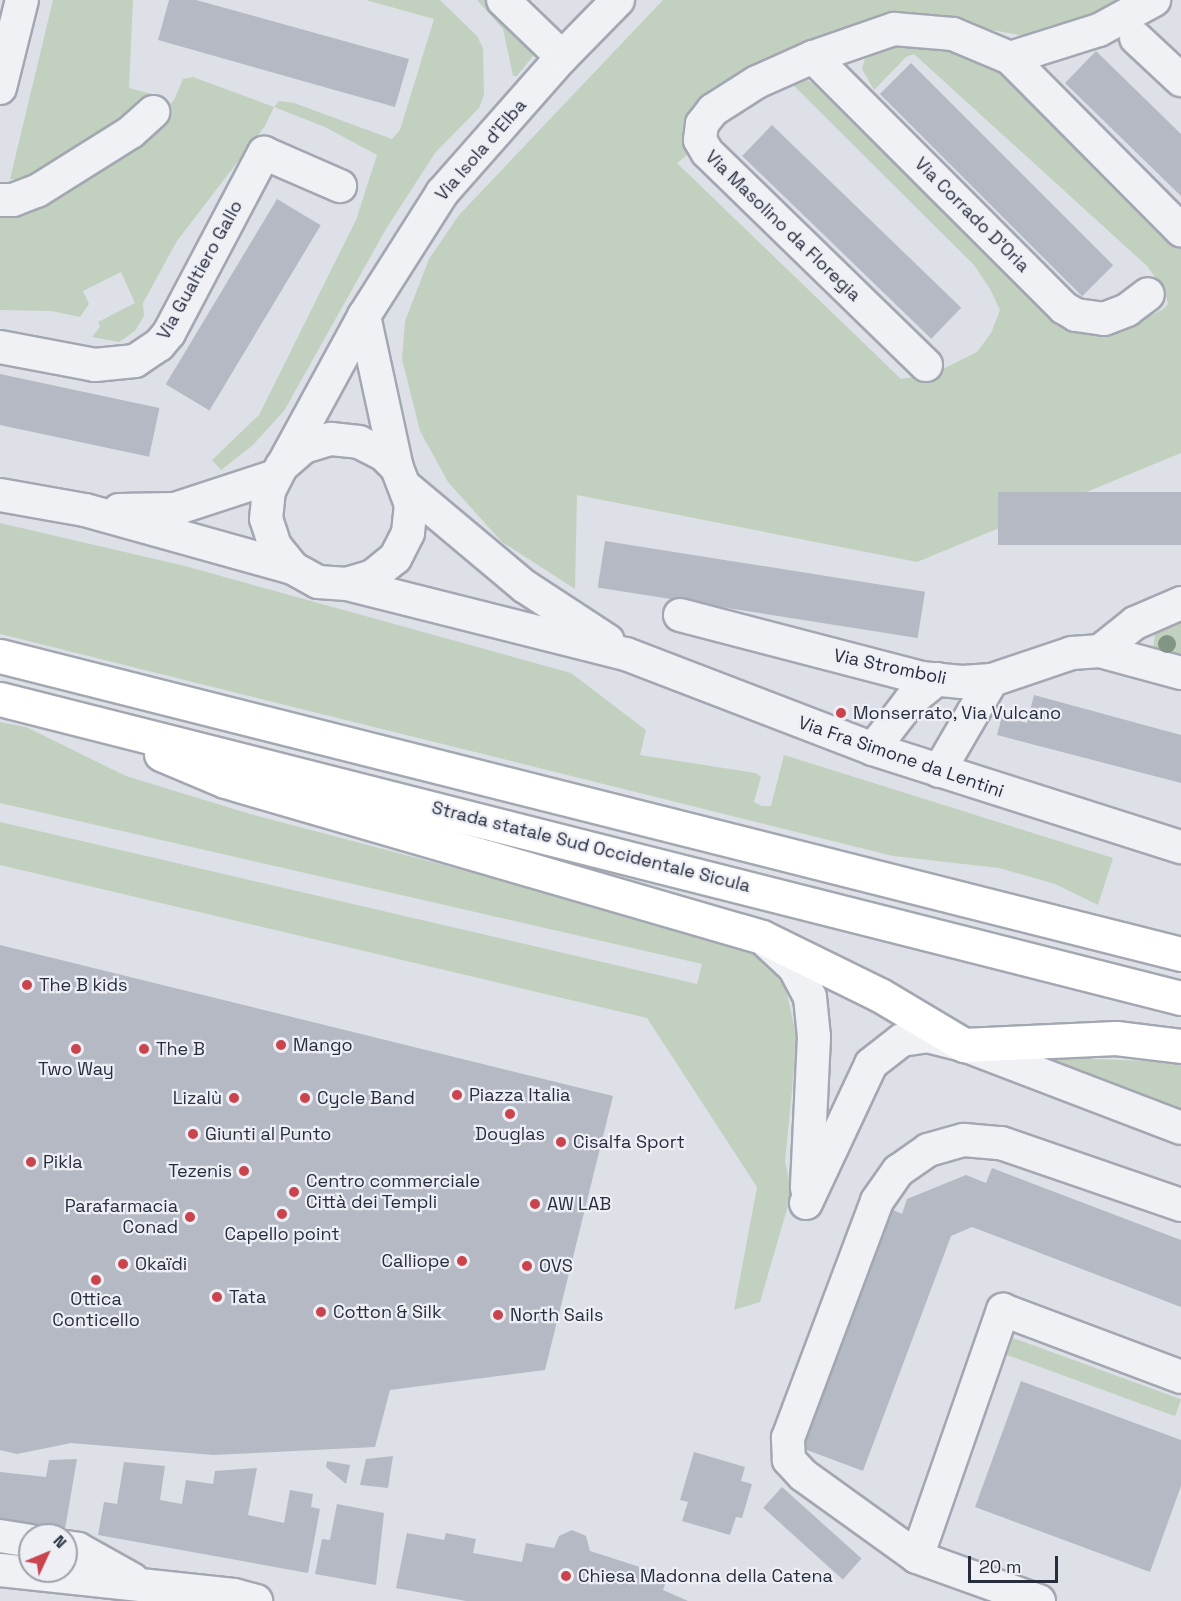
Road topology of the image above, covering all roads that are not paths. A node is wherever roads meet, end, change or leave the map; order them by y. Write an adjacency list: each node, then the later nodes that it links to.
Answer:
1 (22, 0): 10 (street)
2 (503, 0): 6 (street)
3 (618, 0): 6 (street, Via Isola d'Elba)
4 (1154, 0): 8 (street)
5 (1136, 38): 9 (street)
6 (562, 57): 16 (street, Via Isola d'Elba)
7 (813, 57): 8 (street, Via Masolino da Floregia); 15 (street, Via Corrado D'Oria); 18 (street, Via Masolino da Floregia)
8 (1010, 58): 14 (street, Via Masolino da Floregia)
9 (1181, 80)
10 (0, 88)
11 (153, 112): 13 (street)
12 (340, 186): 17 (street, Via Gualtiero Gallo)
13 (0, 200)
14 (1181, 230)
15 (1148, 294)
16 (364, 316): 19 (street, Via Isola d'Elba); 20 (street)
17 (0, 347)
18 (926, 365)
19 (279, 471): 20 (street); 22 (street); 23 (street)
20 (401, 478): 24 (street); 28 (street)
21 (0, 495): 22 (street)
22 (85, 510): 23 (street)
23 (293, 568): 24 (street)
24 (346, 584): 28 (street)
25 (1181, 603): 27 (street)
26 (680, 615): 31 (street, Via Stromboli)
27 (1100, 651): 30 (street, Via Stromboli); 32 (street, Via Stromboli)
28 (626, 654): 35 (street, Via Fra Simone da Lentini)
29 (0, 656): 39 (main road)
30 (1181, 673)
31 (937, 679): 32 (street, Via Stromboli); 35 (street)
32 (992, 680): 36 (street)
33 (0, 699): 34 (main road, Strada statale Sud Occidentale Sicula)
34 (57, 711): 38 (main road); 40 (main road, Strada statale Sud Occidentale Sicula)
35 (873, 749): 36 (street, Via Fra Simone da Lentini)
36 (939, 771): 37 (street, Via Fra Simone da Lentini)
37 (1181, 847)
38 (762, 937): 41 (main road); 41 (street)
39 (1181, 954)
40 (1181, 998)
41 (964, 1045): 42 (main road); 43 (street)
42 (1181, 1046)
43 (1181, 1128)
44 (1181, 1205): 49 (street)
45 (1181, 1377): 49 (street)
46 (0, 1536): 47 (street)
47 (18, 1539)
48 (78, 1549): 51 (street)
49 (917, 1557): 53 (street)
50 (0, 1570): 51 (street)
51 (143, 1586): 52 (street)
52 (256, 1601)
53 (1039, 1601)

